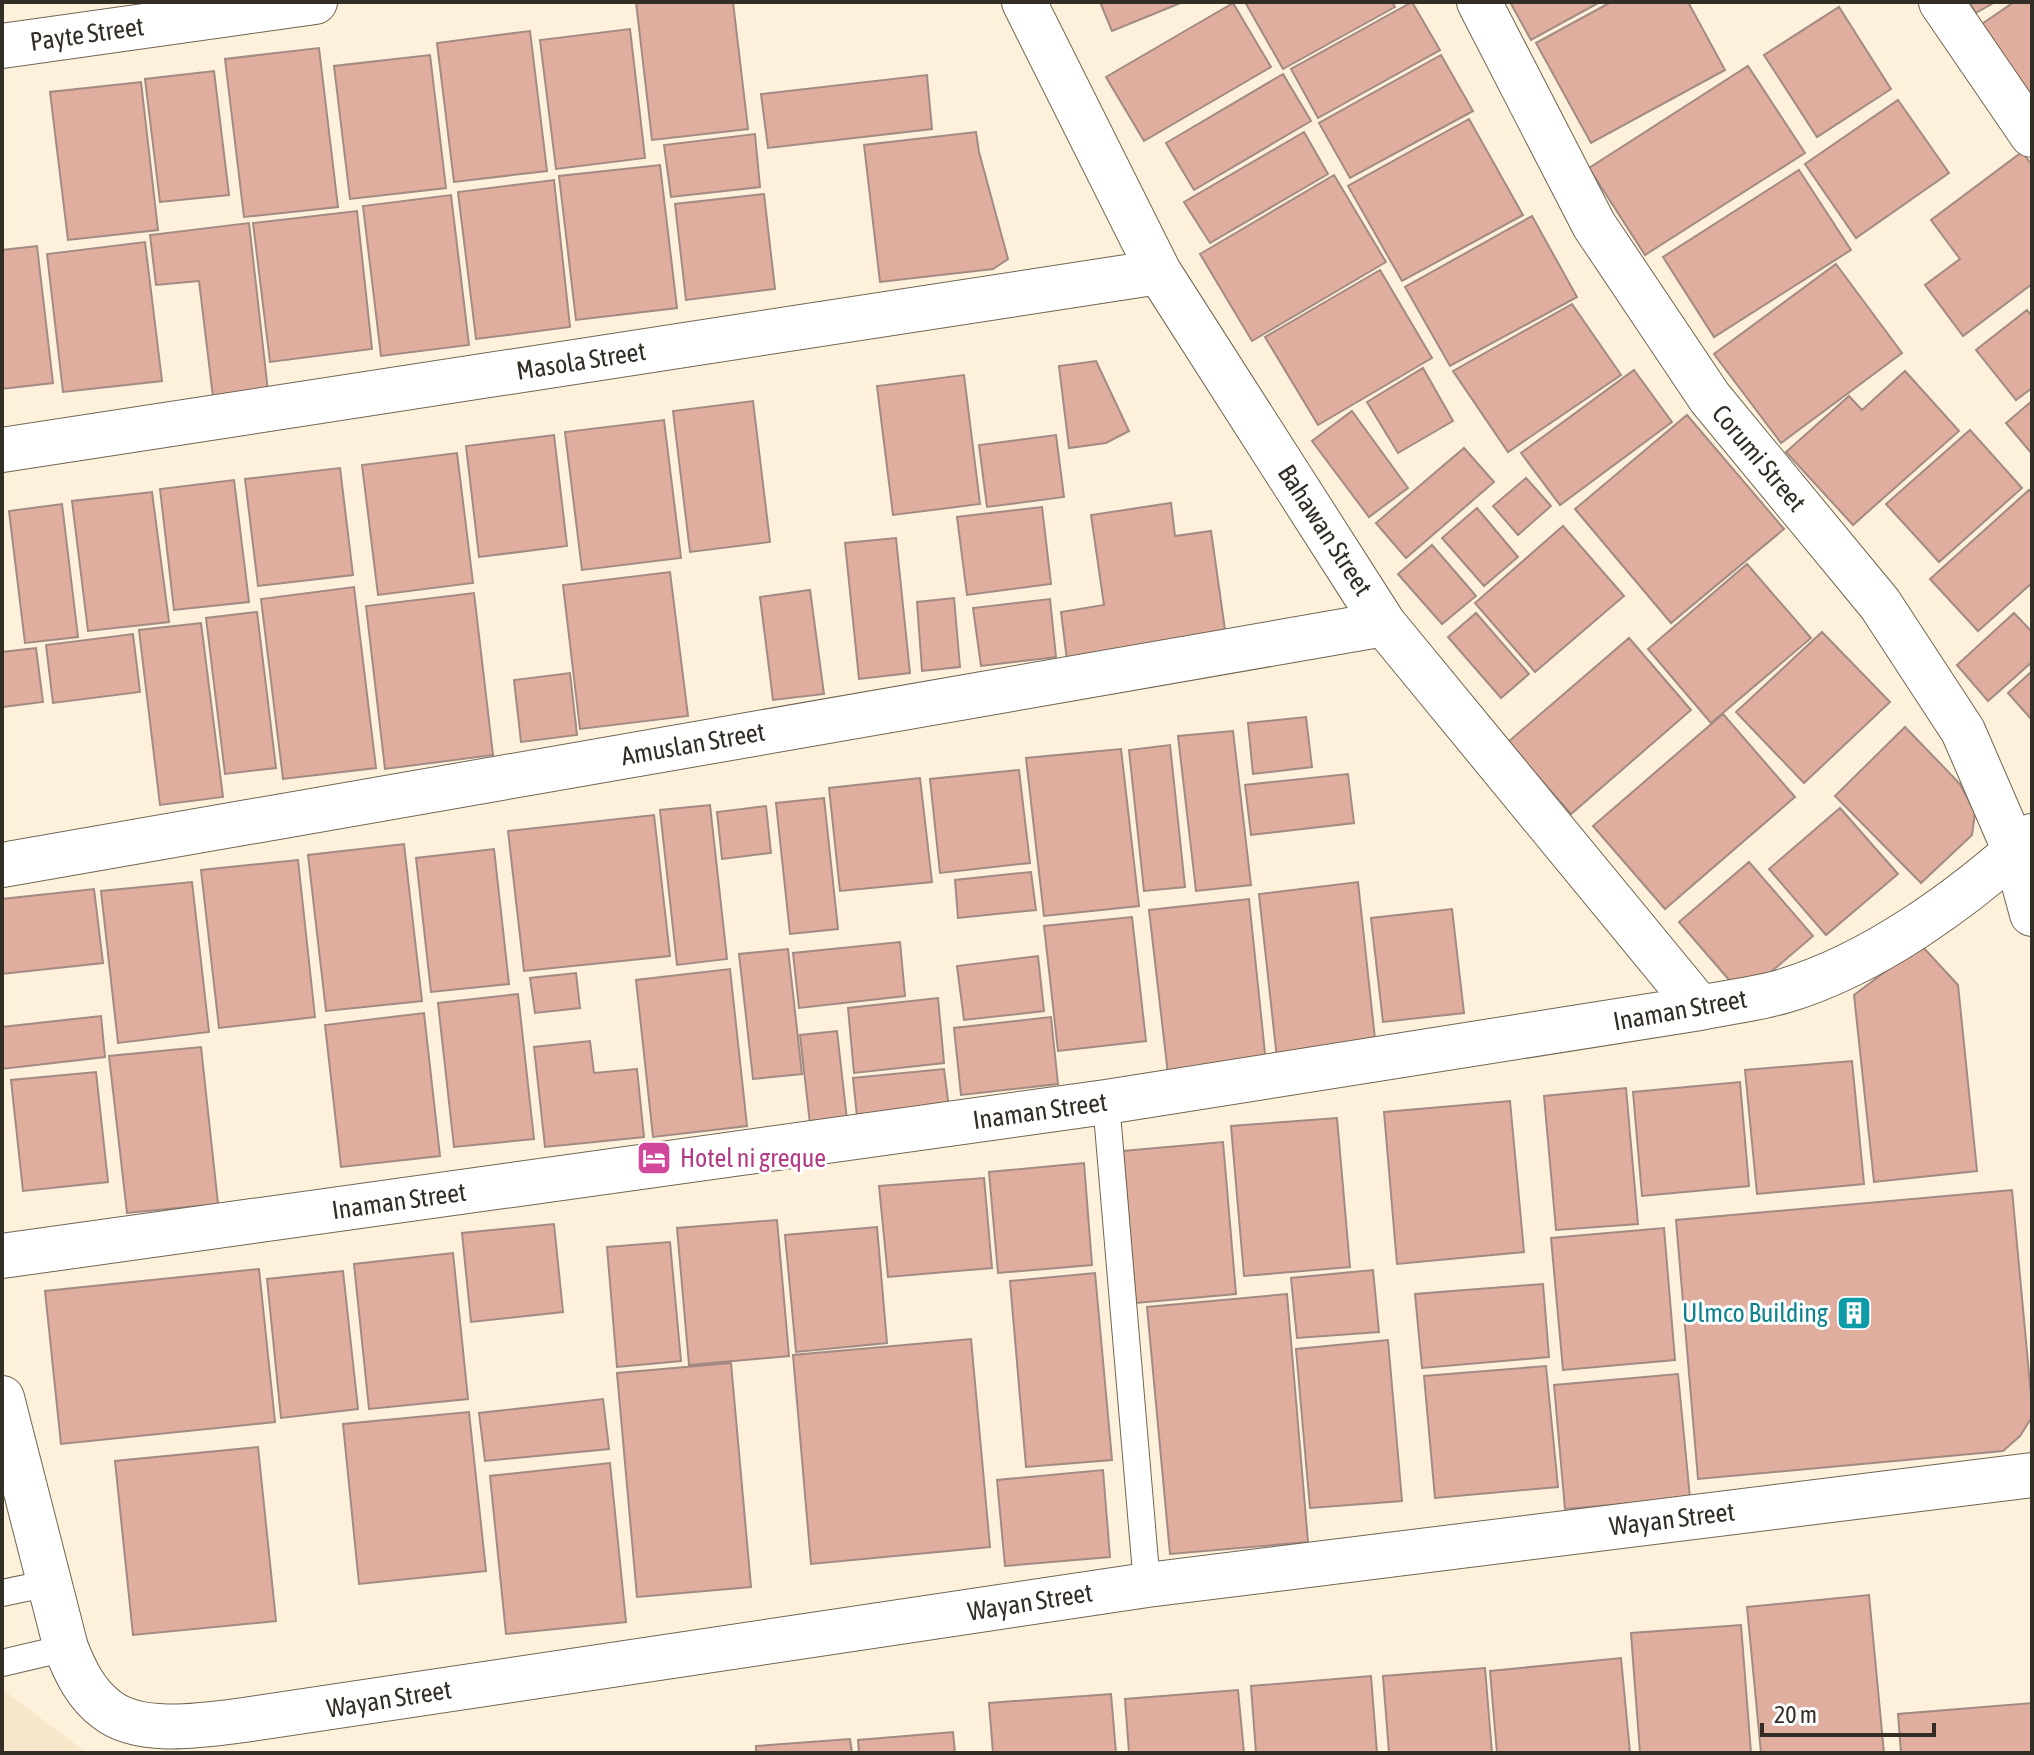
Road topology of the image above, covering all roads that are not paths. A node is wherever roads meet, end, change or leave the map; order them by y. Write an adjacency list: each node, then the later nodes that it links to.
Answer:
1 (315, 2): 5 (street, Payte Street)
2 (1024, 2): 7 (street, Bahawan Street)
3 (1479, 2): 10 (street, Corumi Street)
4 (1941, 2): 6 (street)
5 (2, 46)
6 (2032, 135)
7 (1159, 272): 8 (street, Masola Street); 9 (street, Bahawan Street)
8 (2, 450)
9 (1384, 624): 11 (street, Amuslan Street); 13 (street, Bahawan Street)
10 (2024, 843): 12 (street, Corumi Street); 13 (street, Inaman Street)
11 (2, 865)
12 (2032, 914)
13 (1700, 1008): 14 (street, Inaman Street)
14 (1106, 1102): 15 (street, Inaman Street); 19 (lane)
15 (2, 1256)
16 (2, 1398): 18 (street, Wayan Street)
17 (2032, 1475): 19 (street, Wayan Street)
18 (50, 1583): 20 (lane); 21 (street, Wayan Street)
19 (1147, 1585): 21 (street, Wayan Street)
20 (2, 1593)
21 (66, 1648): 22 (lane)
22 (2, 1663)

